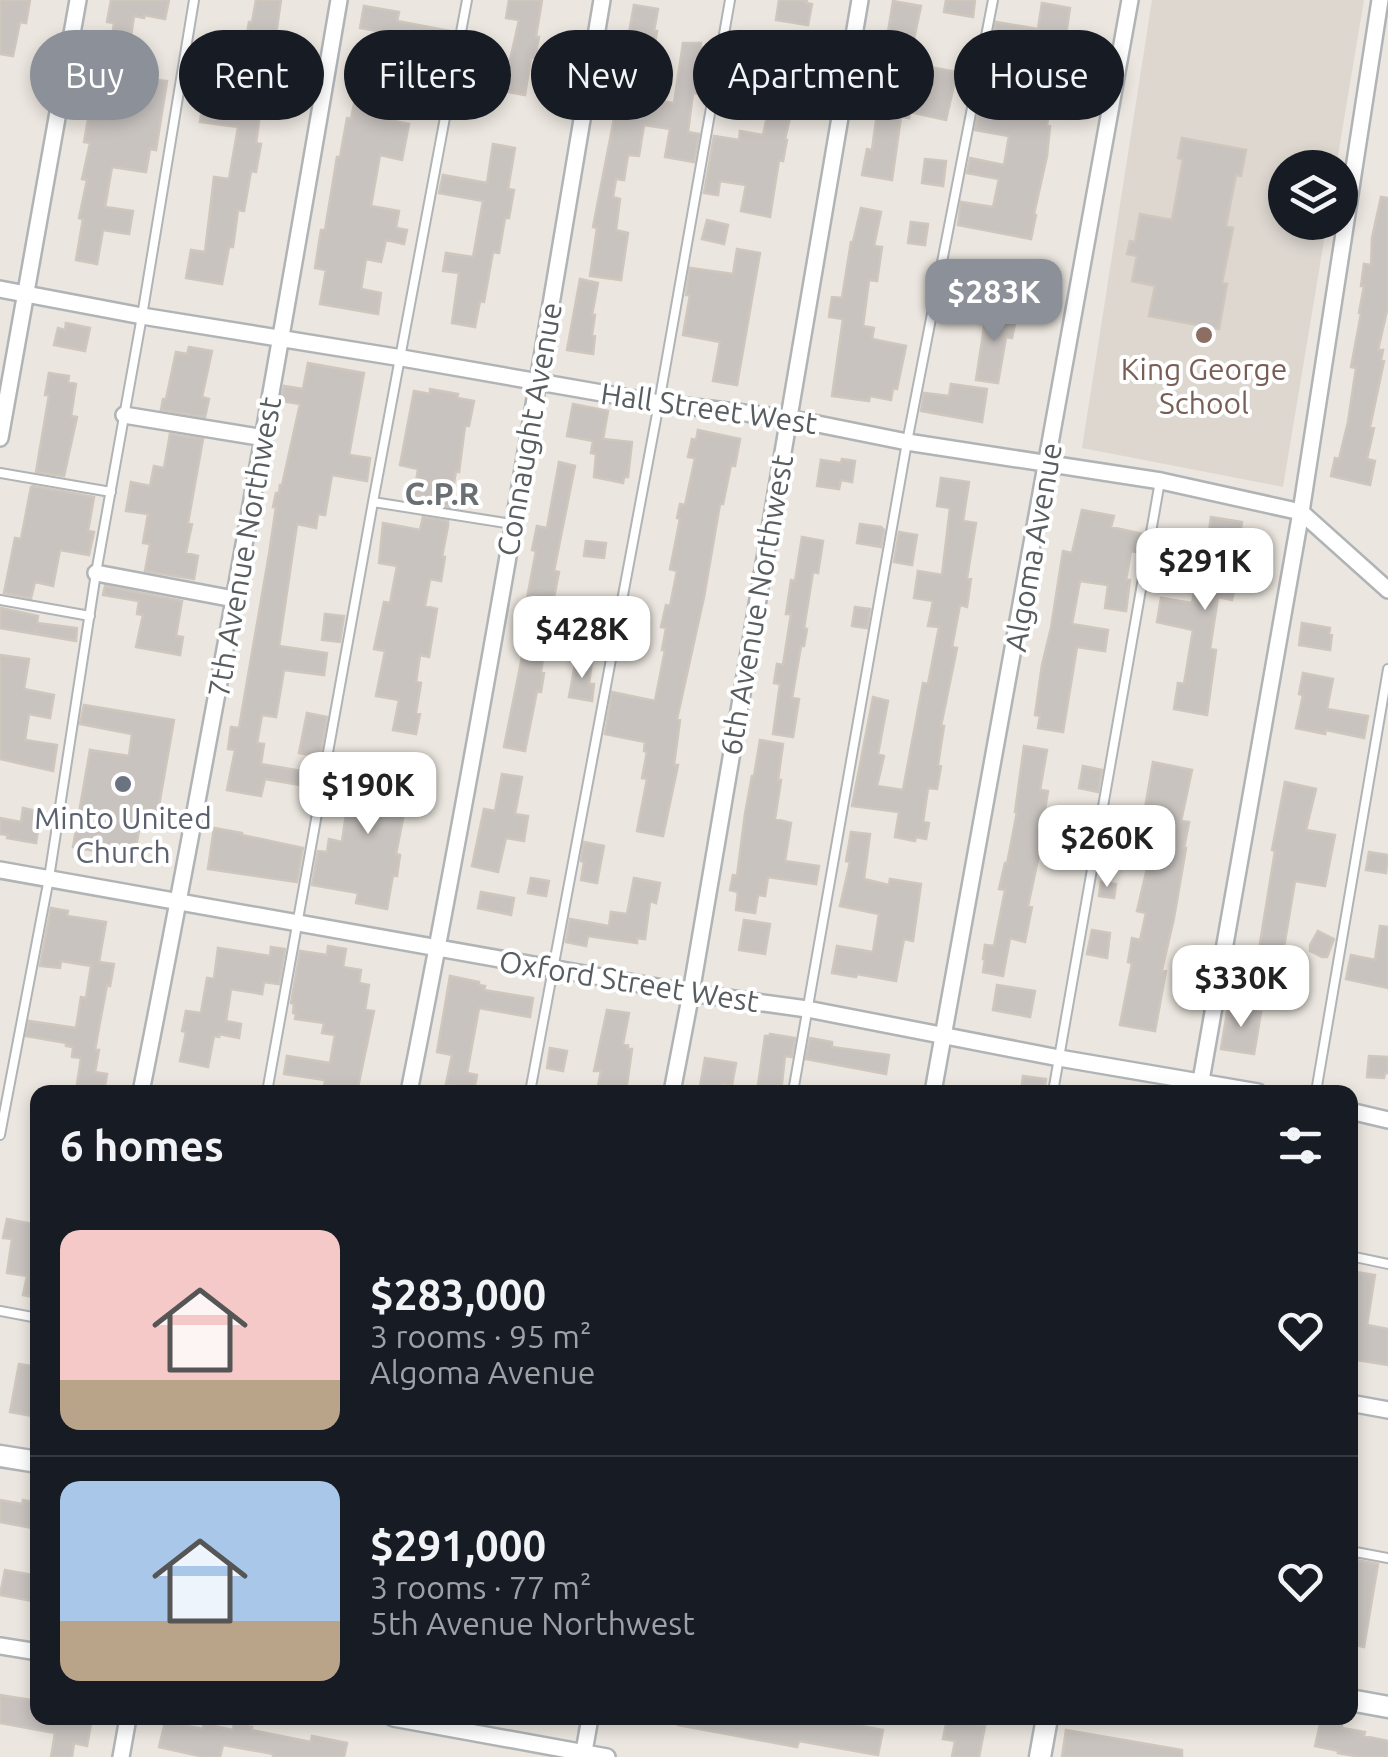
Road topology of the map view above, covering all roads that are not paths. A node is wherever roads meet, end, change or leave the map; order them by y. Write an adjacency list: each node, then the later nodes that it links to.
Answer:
1 (78, 0): 12 (street)
2 (194, 0): 13 (lane)
3 (339, 0): 14 (street, 7th Avenue Northwest)
4 (468, 0): 15 (lane)
5 (602, 0): 16 (street, Connaught Avenue)
6 (730, 0): 17 (lane)
7 (860, 0): 19 (street, 6th Avenue Northwest)
8 (993, 0): 22 (lane)
9 (1130, 0): 23 (street, Algoma Avenue)
10 (1380, 0): 28 (street)
11 (0, 289): 12 (street, Hall Street West)
12 (26, 293): 13 (street, Hall Street West); 20 (street)
13 (142, 316): 14 (street, Hall Street West); 18 (lane)
14 (282, 338): 15 (street, Hall Street West); 21 (street, 7th Avenue Northwest)
15 (402, 358): 16 (street, Hall Street West); 27 (lane)
16 (538, 382): 17 (street, Hall Street West); 29 (street, Connaught Avenue)
17 (658, 403): 19 (street, Hall Street West); 41 (lane)
18 (124, 415): 21 (street); 26 (lane)
19 (788, 418): 22 (street, Hall Street West); 42 (street, 6th Avenue Northwest)
20 (0, 438)
21 (264, 438): 32 (street, 7th Avenue Northwest)
22 (907, 442): 23 (street, Hall Street West); 43 (lane)
23 (1048, 462): 25 (street, Hall Street West); 44 (street, Algoma Avenue)
24 (0, 473): 26 (lane)
25 (1160, 481): 28 (street, Hall Street West); 45 (lane)
26 (111, 492): 30 (lane)
27 (373, 502): 29 (lane); 39 (lane)
28 (1300, 512): 31 (street, Hall Street West); 55 (street)
29 (512, 524): 40 (street, Connaught Avenue)
30 (96, 573): 32 (street); 34 (lane)
31 (1388, 590)
32 (234, 599): 38 (street, 7th Avenue Northwest)
33 (0, 600): 34 (lane)
34 (90, 616): 37 (lane)
35 (1388, 669): 56 (lane)
36 (0, 870): 37 (street, Oxford Street West)
37 (49, 878): 38 (street, Oxford Street West); 59 (lane)
38 (179, 902): 39 (street, Oxford Street West); 46 (street, 7th Avenue Northwest)
39 (298, 924): 40 (street, Oxford Street West); 47 (lane)
40 (438, 948): 41 (street, Oxford Street West); 48 (street, Connaught Avenue)
41 (552, 968): 42 (street, Oxford Street West); 49 (lane)
42 (691, 993): 43 (street, Oxford Street West); 50 (street, 6th Avenue Northwest)
43 (808, 1009): 44 (street, Oxford Street West); 51 (lane)
44 (945, 1036): 45 (street, Oxford Street West); 52 (street, Algoma Avenue)
45 (1059, 1058): 53 (lane); 54 (street, Oxford Street West)
46 (141, 1085)
47 (268, 1085)
48 (410, 1085)
49 (531, 1085)
50 (673, 1085)
51 (794, 1085)
52 (935, 1085)
53 (1054, 1085)
54 (1190, 1085)
55 (1200, 1085)
56 (1317, 1085)
57 (1358, 1113): 58 (street)
58 (1388, 1120)
59 (0, 1134)
60 (1358, 1258): 61 (lane)
61 (1388, 1264)
62 (0, 1311): 63 (lane)
63 (30, 1317)
64 (1358, 1404): 65 (street)
65 (1388, 1410)
66 (0, 1456): 67 (street)
67 (30, 1461)
68 (1358, 1552): 69 (lane)
69 (1388, 1558)
70 (0, 1646): 71 (street)
71 (30, 1651)
72 (1358, 1701): 73 (street)
73 (1388, 1707)
74 (127, 1725): 79 (street)
75 (429, 1725): 78 (street)
76 (589, 1725): 78 (street)
77 (1045, 1725): 81 (street)
78 (583, 1755): 80 (street)
79 (121, 1757)
80 (607, 1757)
81 (1040, 1757)

